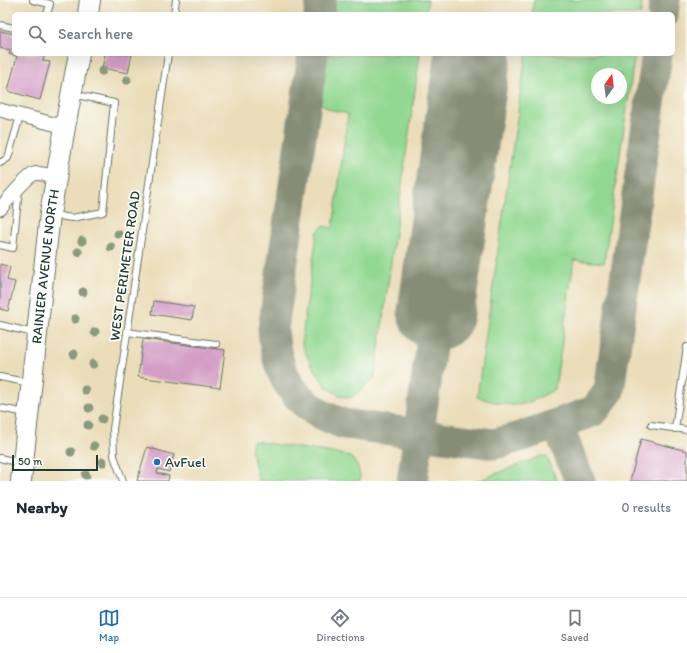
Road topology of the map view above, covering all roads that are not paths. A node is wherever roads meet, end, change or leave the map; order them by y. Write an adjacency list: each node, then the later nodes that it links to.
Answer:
1 (34, 0): 4 (lane)
2 (90, 0): 5 (main road)
3 (176, 0): 6 (lane)
4 (48, 12)
5 (88, 12)
6 (174, 12)
7 (0, 25): 8 (lane)
8 (12, 28)
9 (80, 56): 11 (main road, RAINIER AVENUE NORTH)
10 (168, 56): 22 (lane, WEST PERIMETER ROAD)
11 (71, 94): 14 (main road, RAINIER AVENUE NORTH); 19 (lane)
12 (0, 110): 13 (street)
13 (20, 116): 14 (street); 15 (lane)
14 (65, 127): 16 (main road, RAINIER AVENUE NORTH)
15 (0, 163)
16 (56, 177): 17 (street); 19 (main road, RAINIER AVENUE NORTH)
17 (20, 187): 18 (street); 20 (lane)
18 (0, 209)
19 (50, 214): 23 (main road, RAINIER AVENUE NORTH)
20 (0, 245)
21 (0, 325): 23 (lane)
22 (127, 332): 24 (lane); 36 (lane, WEST PERIMETER ROAD)
23 (37, 334): 27 (main road, RAINIER AVENUE NORTH)
24 (216, 344)
25 (687, 347): 28 (lane)
26 (0, 377): 27 (lane)
27 (32, 384): 30 (main road, RAINIER AVENUE NORTH)
28 (684, 394): 32 (lane)
29 (0, 408): 30 (lane)
30 (28, 413): 34 (main road, RAINIER AVENUE NORTH)
31 (651, 425): 32 (lane)
32 (675, 429): 33 (lane)
33 (687, 430)
34 (15, 462): 35 (main road, RAINIER AVENUE NORTH)
35 (7, 481)
36 (122, 481)

